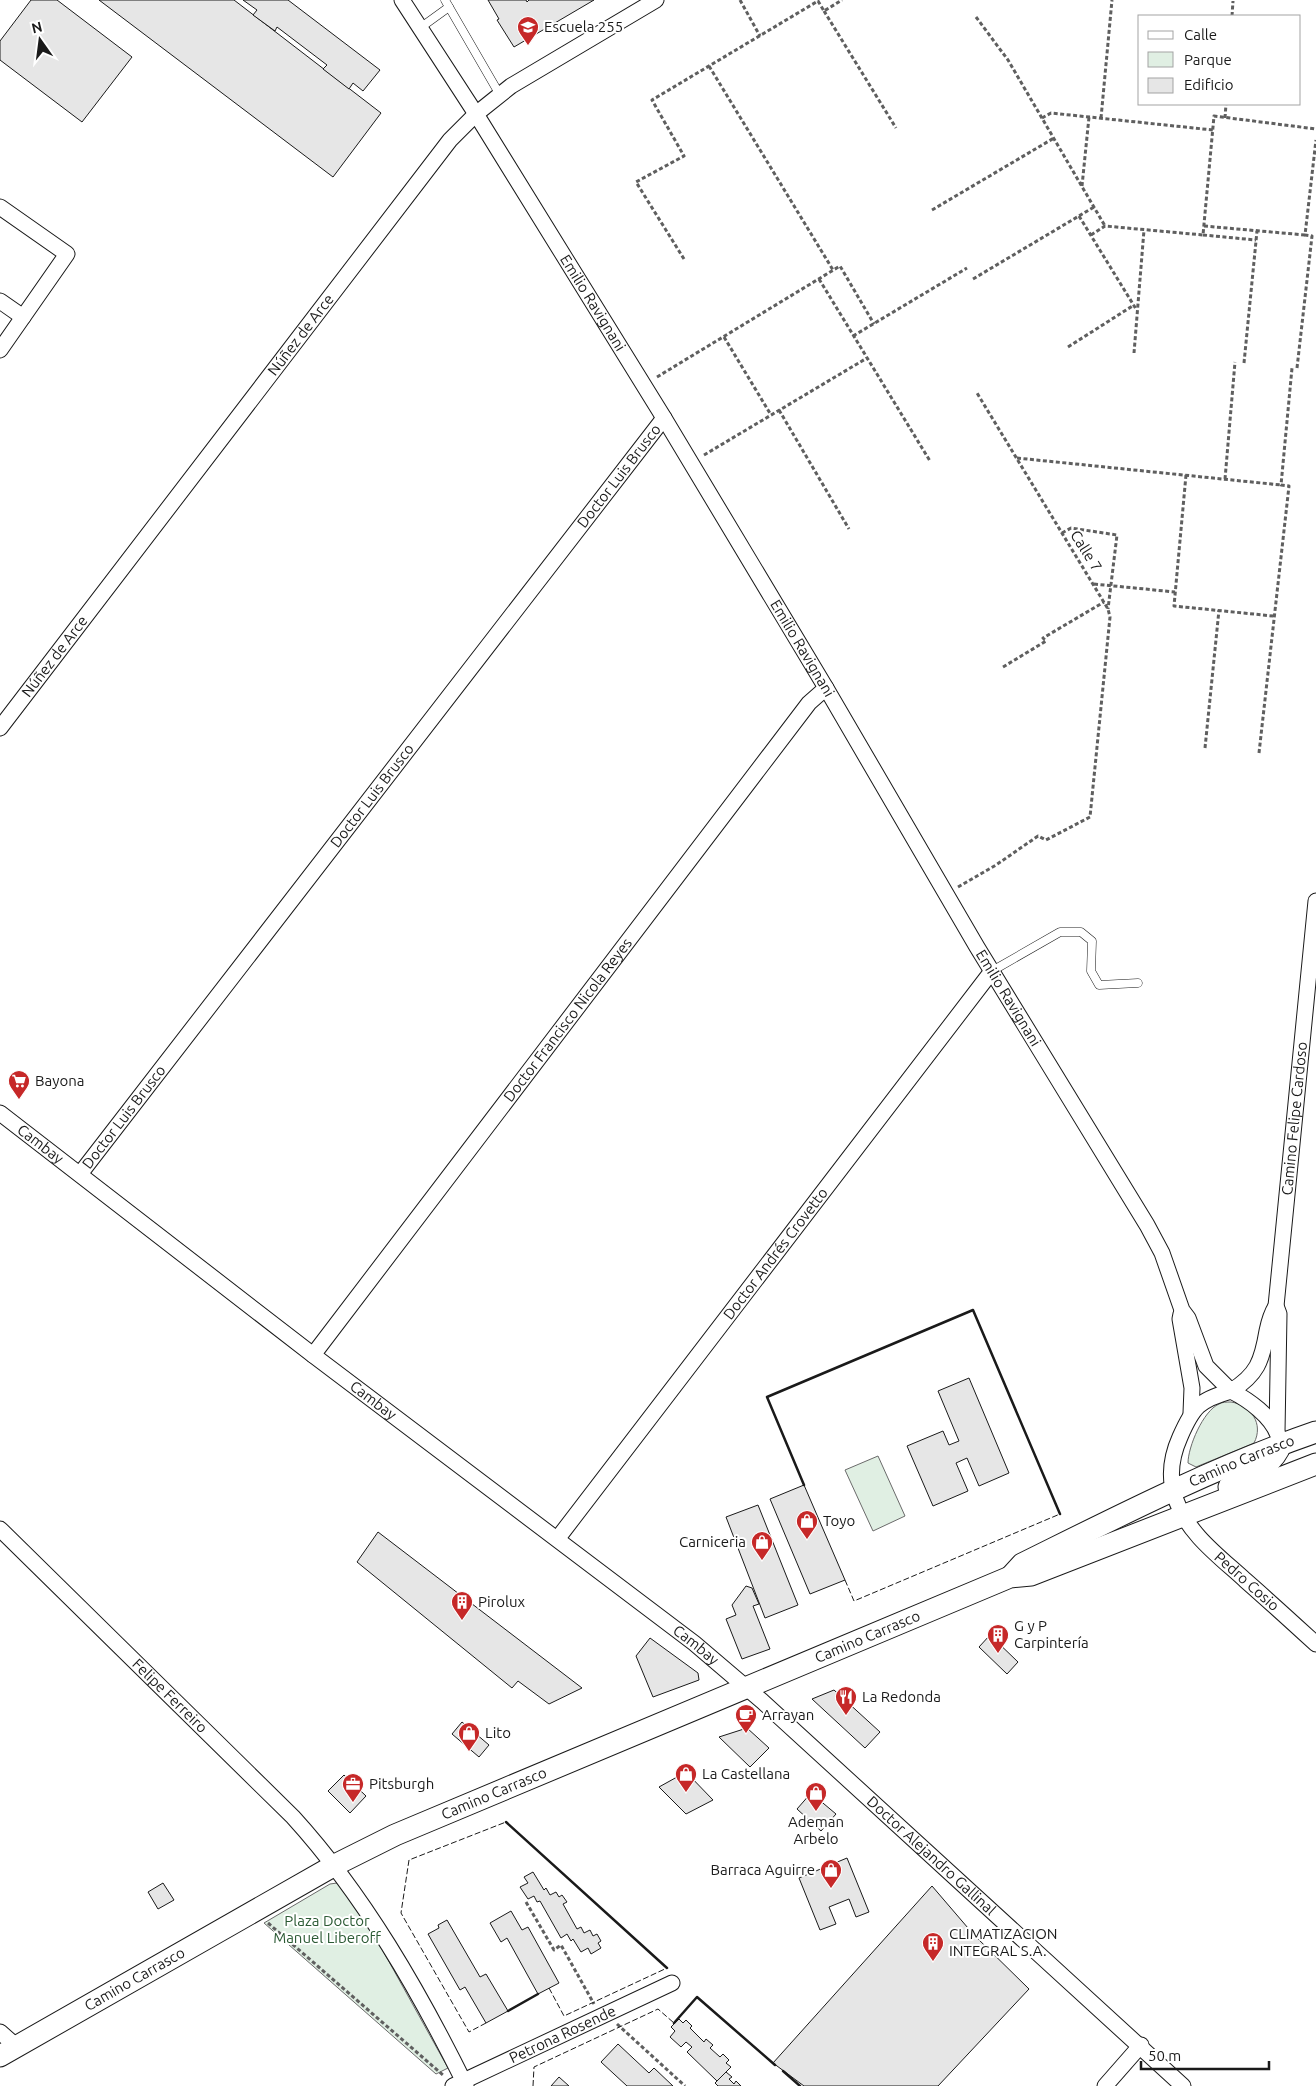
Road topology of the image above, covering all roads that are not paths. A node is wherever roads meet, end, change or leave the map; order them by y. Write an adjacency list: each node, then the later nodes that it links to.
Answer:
1 (402, 0): 4 (street, Emilio Ravignani)
2 (656, 0): 5 (street, Núñez de Arce)
3 (447, 4): 4 (lane); 5 (lane)
4 (420, 28): 6 (street, Emilio Ravignani)
5 (500, 95): 6 (street, Núñez de Arce)
6 (476, 114): 11 (street, Emilio Ravignani); 13 (street, Núñez de Arce)
7 (0, 207): 9 (street)
8 (0, 301): 9 (street)
9 (23, 317): 10 (street)
10 (0, 350)
11 (664, 418): 12 (street, Emilio Ravignani); 18 (street, Doctor Luis Brusco)
12 (826, 688): 15 (street, Emilio Ravignani); 21 (street, Doctor Francisco Nicola Reyes)
13 (0, 728)
14 (1316, 901): 19 (street, Camino Felipe Cardoso)
15 (992, 971): 16 (lane); 20 (street, Emilio Ravignani); 30 (street, Doctor Andrés Crovetto)
16 (1138, 983)
17 (0, 1113): 18 (street, Cambay)
18 (80, 1174): 21 (street, Cambay)
19 (1276, 1306): 22 (street, Camino Felipe Cardoso); 25 (street, Camino Felipe Cardoso)
20 (1182, 1310): 22 (street, Emilio Ravignani); 23 (street, Emilio Ravignani)
21 (313, 1355): 30 (street, Cambay)
22 (1231, 1391): 23 (street, Emilio Ravignani); 25 (street, Emilio Ravignani)
23 (1191, 1413): 27 (street, Emilio Ravignani)
24 (1316, 1432): 25 (main road, Camino Carrasco)
25 (1279, 1438): 27 (main road, Camino Carrasco); 28 (main road)
26 (1316, 1464): 28 (main road, Camino Carrasco)
27 (1173, 1490): 28 (street, Emilio Ravignani); 31 (main road, Camino Carrasco)
28 (1184, 1514): 31 (main road, Camino Carrasco); 32 (street, Pedro Cosio)
29 (0, 1529): 34 (street, Felipe Ferreiro)
30 (558, 1538): 33 (street, Cambay)
31 (1010, 1577): 33 (main road, Camino Carrasco)
32 (1316, 1644)
33 (746, 1688): 34 (main road, Camino Carrasco); 37 (street, Doctor Alejandro Gallinal)
34 (335, 1865): 38 (main road, Camino Carrasco); 39 (street, Felipe Ferreiro)
35 (672, 1983): 39 (street, Petrona Rosende)
36 (0, 2032): 38 (street)
37 (1140, 2045): 40 (street); 41 (street, Doctor Alejandro Gallinal)
38 (8, 2051)
39 (461, 2084)
40 (1105, 2086)
41 (1183, 2086)

